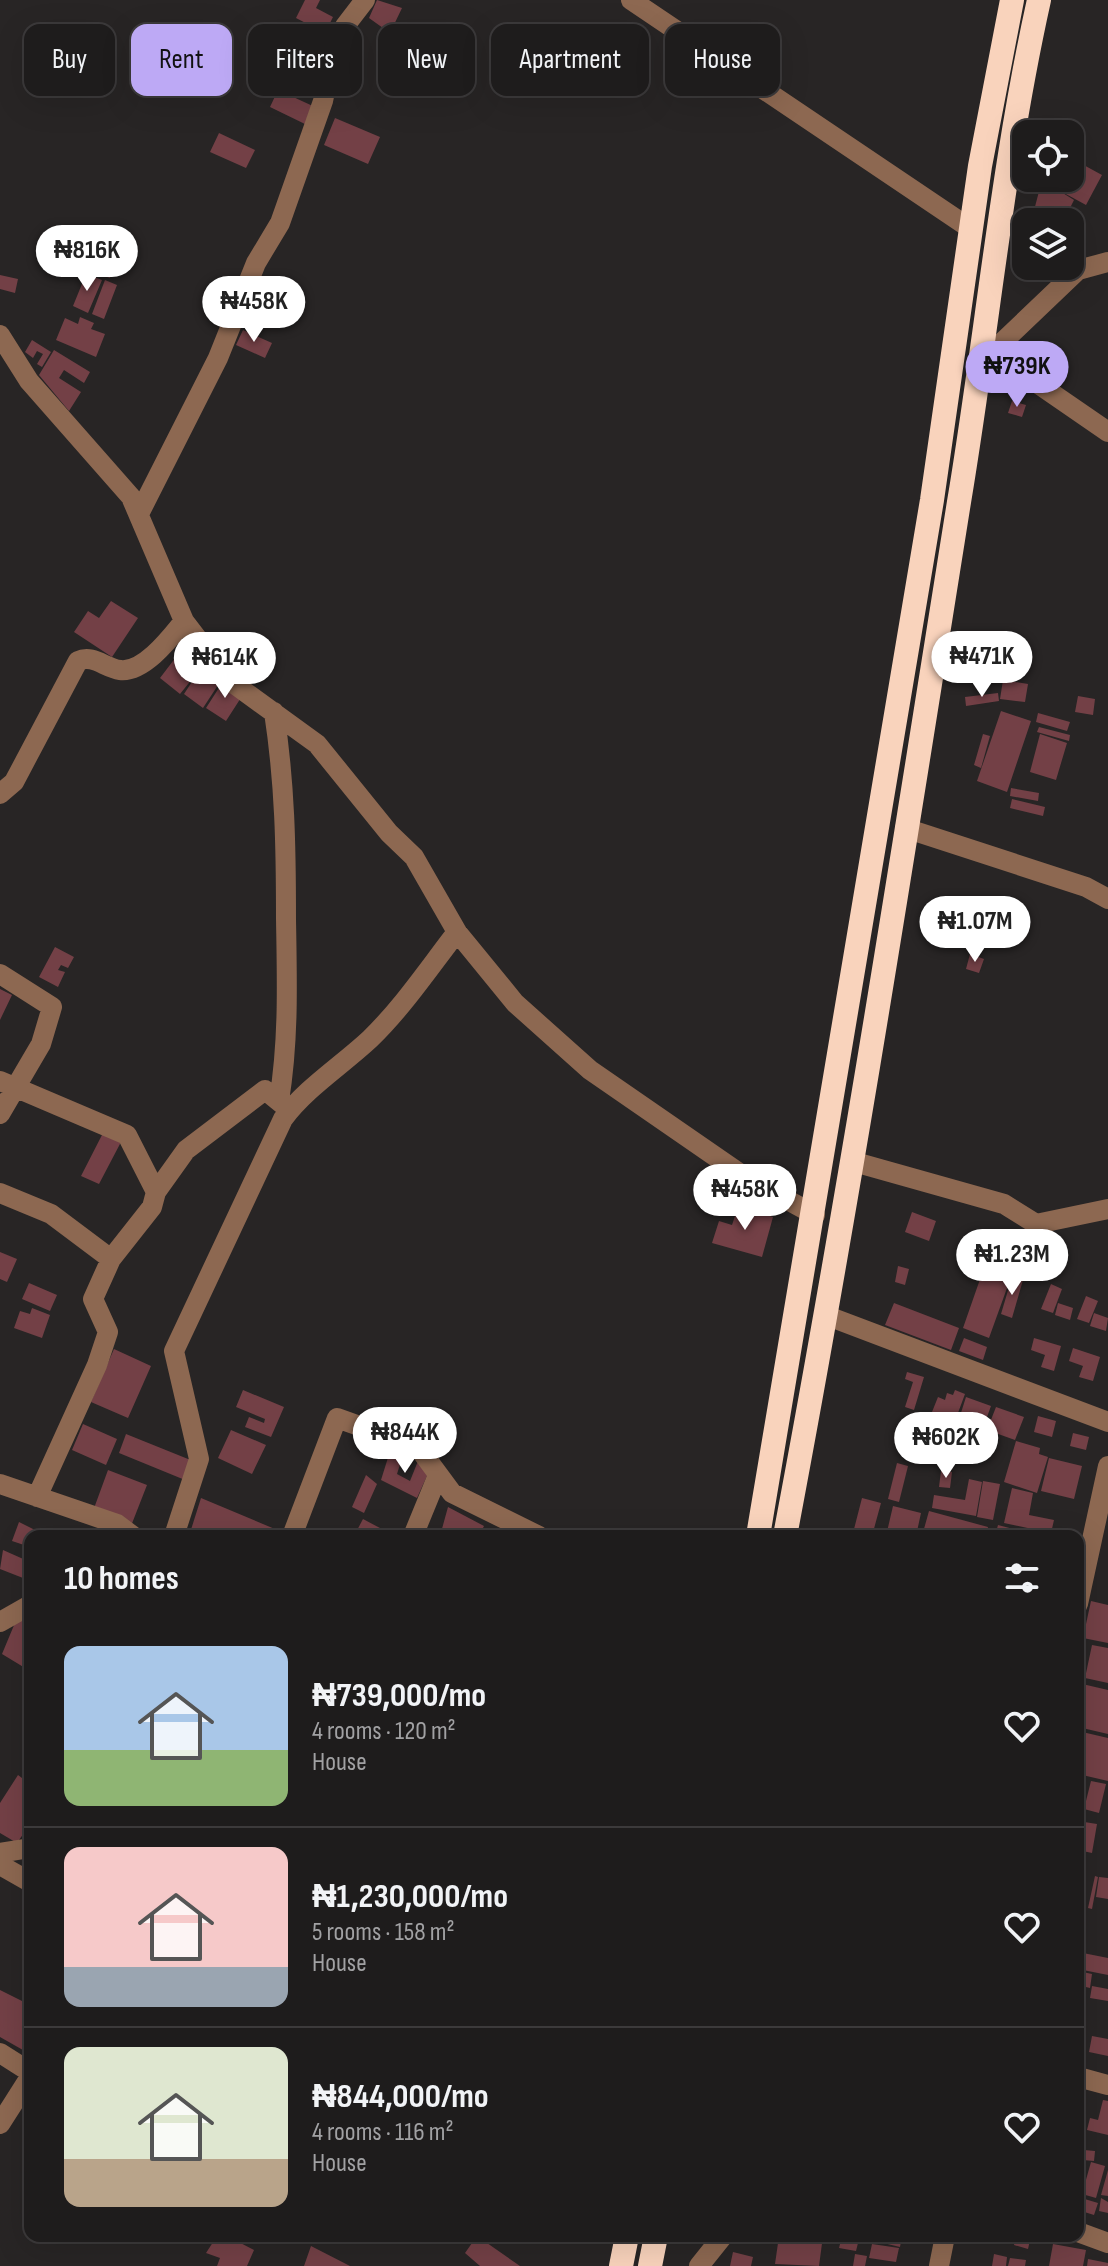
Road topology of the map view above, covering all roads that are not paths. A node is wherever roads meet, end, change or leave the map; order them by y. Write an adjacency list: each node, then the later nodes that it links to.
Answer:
1 (365, 0): 10 (street)
2 (1012, 0): 5 (highway)
3 (1039, 0): 8 (highway)
4 (634, 1): 5 (street)
5 (971, 229): 25 (highway)
6 (1108, 262): 8 (street)
7 (0, 335): 10 (street)
8 (988, 349): 9 (street); 14 (highway)
9 (1108, 432)
10 (139, 514): 11 (street)
11 (184, 621): 12 (street); 13 (street)
12 (274, 712): 16 (street); 19 (street)
13 (0, 794)
14 (905, 828): 15 (street); 21 (highway)
15 (1108, 899)
16 (457, 932): 19 (street); 25 (street)
17 (0, 974): 18 (street)
18 (9, 1085): 20 (street); 22 (street)
19 (285, 1105): 22 (street); 34 (street)
20 (0, 1114)
21 (851, 1161): 24 (street); 27 (highway)
22 (156, 1192): 26 (street)
23 (0, 1193): 26 (street)
24 (1108, 1209)
25 (815, 1215): 38 (highway)
26 (111, 1259): 32 (street)
27 (825, 1315): 28 (street); 39 (highway)
28 (1108, 1422)
29 (1108, 1466): 40 (street)
30 (438, 1475): 35 (street); 36 (street); 37 (street)
31 (0, 1484): 32 (street)
32 (37, 1497): 33 (street)
33 (124, 1530)
34 (176, 1530)
35 (294, 1530)
36 (415, 1530)
37 (527, 1530)
38 (759, 1530)
39 (786, 1530)
40 (1084, 1576)
41 (24, 1608): 42 (street)
42 (0, 1622)
43 (24, 1849): 44 (street)
44 (0, 1853)
45 (0, 1865): 46 (street)
46 (24, 1879)
47 (0, 2053): 48 (street)
48 (24, 2070)
49 (1084, 2079): 51 (street)
50 (24, 2084): 52 (street)
51 (1108, 2085)
52 (0, 2124)
53 (1084, 2234): 58 (street)
54 (626, 2242): 59 (highway)
55 (655, 2242): 60 (highway)
56 (718, 2242): 61 (street)
57 (944, 2242): 62 (street)
58 (1108, 2243)
59 (621, 2266)
60 (650, 2266)
61 (699, 2266)
62 (939, 2266)

